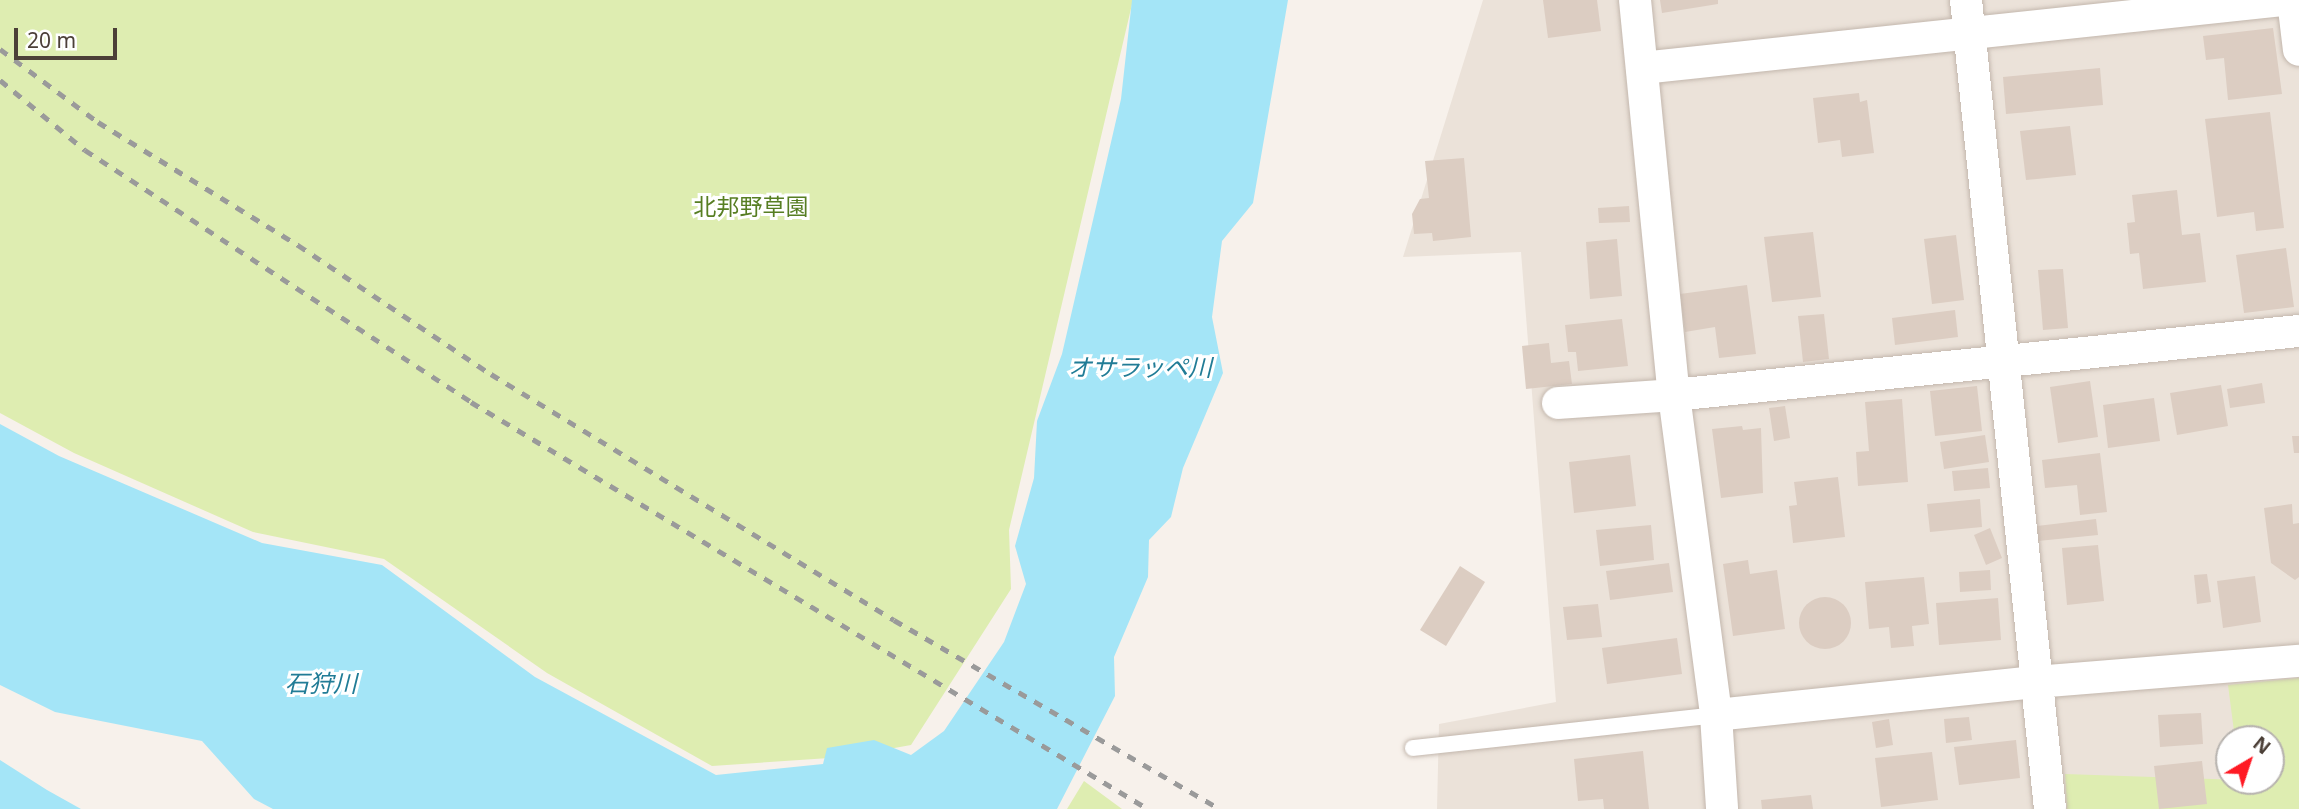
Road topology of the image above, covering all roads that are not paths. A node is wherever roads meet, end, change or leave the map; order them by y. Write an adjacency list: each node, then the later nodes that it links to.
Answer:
1 (1634, 0): 7 (street)
2 (1966, 0): 5 (street)
3 (2284, 0): 5 (street)
4 (2293, 0): 6 (street)
5 (1970, 31): 7 (street); 9 (street)
6 (2299, 50)
7 (1642, 68): 10 (street)
8 (2299, 331): 9 (street)
9 (2003, 360): 10 (street); 13 (street)
10 (1674, 395): 11 (street); 14 (street)
11 (1558, 403)
12 (2299, 661): 13 (street)
13 (2036, 682): 14 (street); 17 (street)
14 (1716, 715): 15 (lane); 16 (street)
15 (1413, 748)
16 (1722, 809)
17 (2050, 809)

